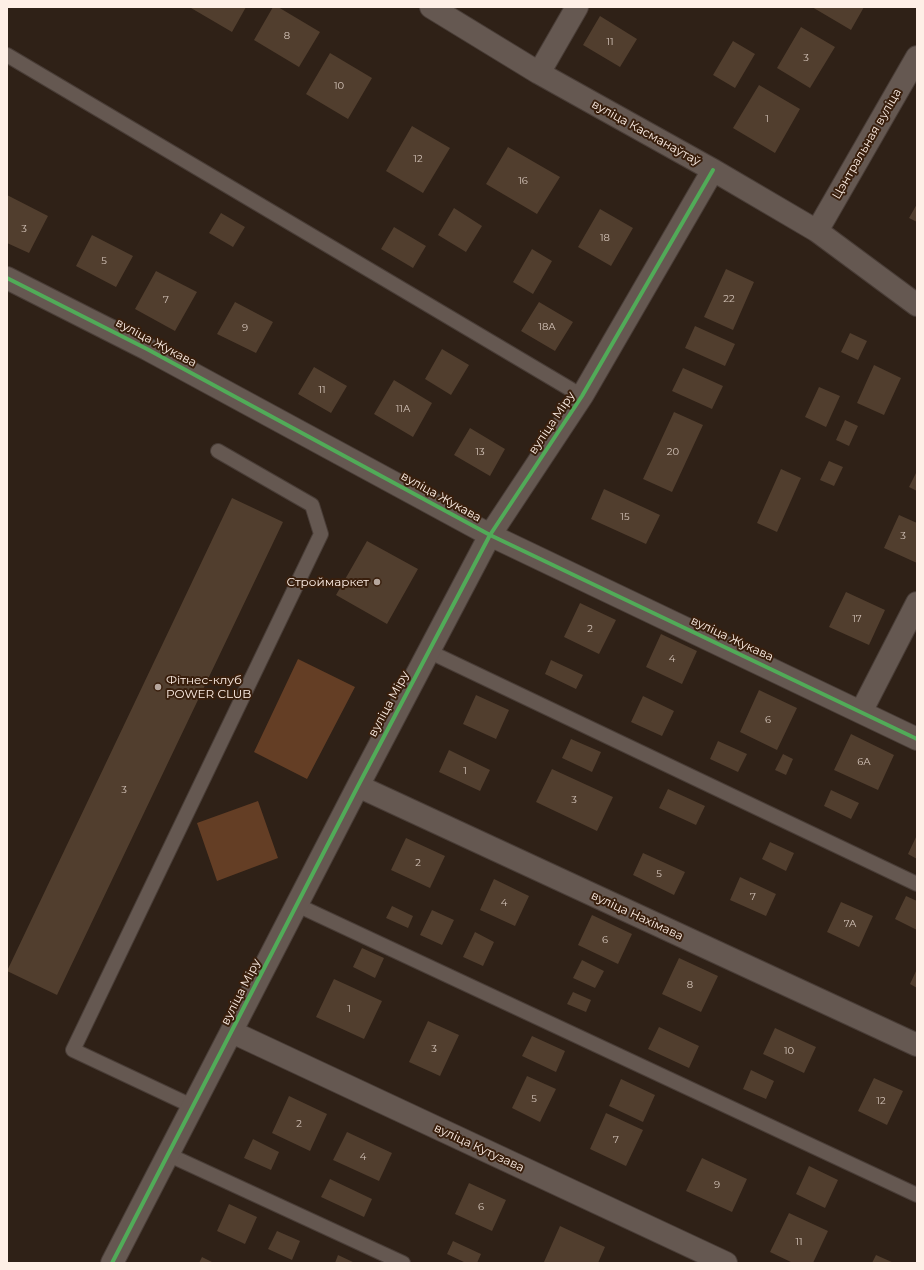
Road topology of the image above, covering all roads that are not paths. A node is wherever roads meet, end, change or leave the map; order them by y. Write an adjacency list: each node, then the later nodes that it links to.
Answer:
1 (431, 7): 5 (street, вуліца Касманаўтаў)
2 (577, 7): 5 (street)
3 (7, 55): 10 (lane)
4 (917, 57): 7 (street, Цэнтральная вуліца)
5 (539, 73): 6 (street, вуліца Касманаўтаў)
6 (713, 170): 7 (street, вуліца Касманаўтаў); 10 (street, вуліца Міру)
7 (816, 231): 9 (street, вуліца Касманаўтаў)
8 (7, 278): 12 (street, вуліца Жукава)
9 (917, 305)
10 (582, 396): 12 (street, вуліца Міру)
11 (218, 451): 22 (lane)
12 (490, 535): 14 (street, вуліца Міру); 15 (street, вуліца Жукава)
13 (917, 603): 15 (street)
14 (428, 651): 17 (street, вуліца Міру); 18 (lane)
15 (861, 712): 16 (street, вуліца Жукава)
16 (917, 739)
17 (358, 786): 19 (street, вуліца Міру); 21 (street, вуліца Нахімава)
18 (917, 884)
19 (297, 904): 20 (street, вуліца Міру); 24 (lane)
20 (232, 1032): 22 (street, вуліца Міру); 27 (street, вуліца Кутузава)
21 (917, 1045)
22 (192, 1106): 23 (street, вуліца Міру)
23 (167, 1154): 25 (street, вуліца Міру); 26 (lane)
24 (917, 1195)
25 (112, 1263)
26 (403, 1263)
27 (726, 1263)

